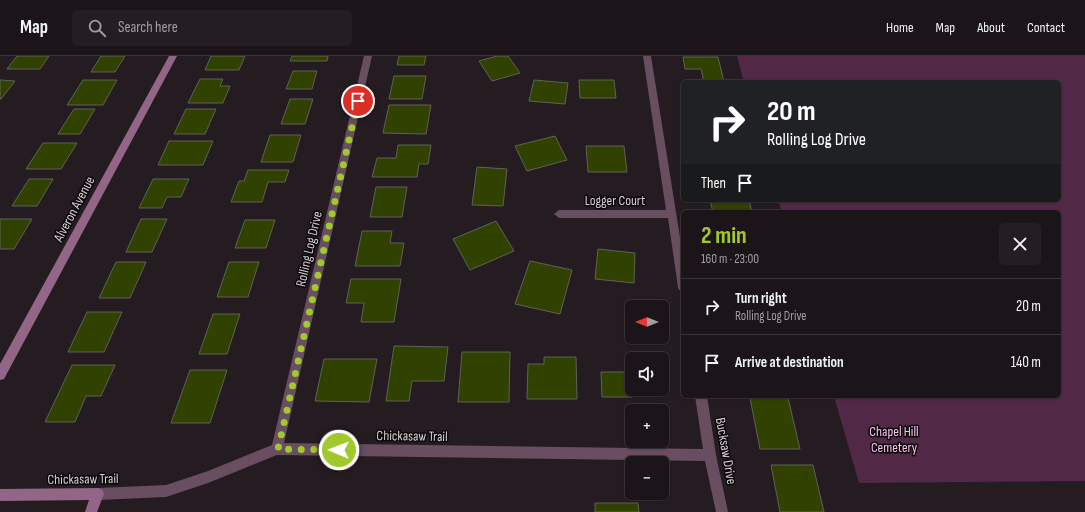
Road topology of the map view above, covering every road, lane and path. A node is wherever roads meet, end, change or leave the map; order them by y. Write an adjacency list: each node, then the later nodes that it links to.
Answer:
1 (173, 56): 7 (street, Alveron Avenue)
2 (368, 56): 9 (street, Rolling Log Drive)
3 (647, 56): 5 (street)
4 (559, 214): 5 (street, Logger Court)
5 (671, 214): 6 (street)
6 (681, 275)
7 (0, 375)
8 (701, 398): 10 (street, Bucksaw Drive)
9 (278, 449): 10 (street, Chickasaw Trail); 11 (street, Chickasaw Trail)
10 (710, 455): 14 (street, Bucksaw Drive)
11 (98, 494): 12 (street, Chickasaw Trail); 13 (street)
12 (0, 495)
13 (91, 512)
14 (722, 512)

